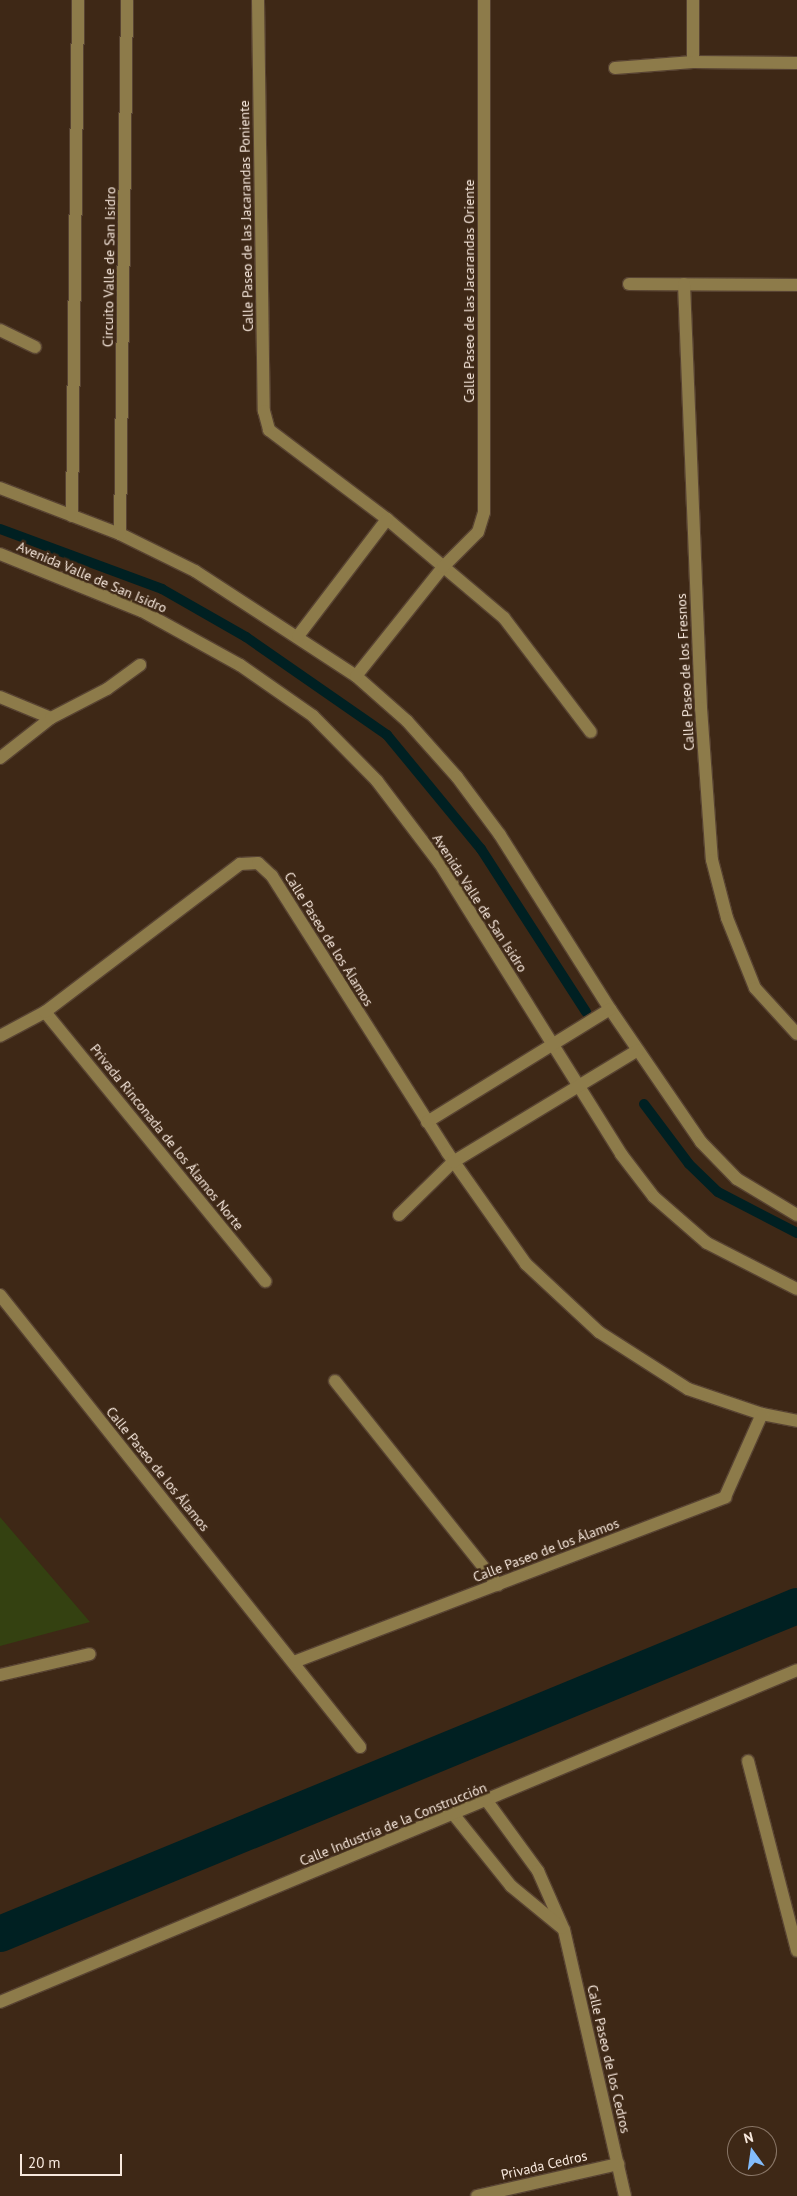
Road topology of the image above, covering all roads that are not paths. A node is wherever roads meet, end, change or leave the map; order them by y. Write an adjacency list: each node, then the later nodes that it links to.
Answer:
1 (78, 0): 15 (street)
2 (127, 0): 17 (street, Circuito Valle de San Isidro)
3 (258, 0): 16 (street, Calle Paseo de las Jacarandas Poniente)
4 (484, 0): 19 (street, Calle Paseo de las Jacarandas Oriente)
5 (693, 0): 6 (street)
6 (693, 62): 7 (street); 8 (street)
7 (797, 63)
8 (615, 68)
9 (629, 284): 10 (street)
10 (684, 284): 11 (street); 29 (street, Calle Paseo de los Fresnos)
11 (797, 285)
12 (0, 330): 13 (street)
13 (35, 347)
14 (0, 488): 15 (street)
15 (72, 516): 17 (street)
16 (387, 519): 19 (street); 20 (street)
17 (120, 534): 20 (street)
18 (0, 554): 31 (street, Avenida Valle de San Isidro)
19 (443, 567): 22 (street, Calle Paseo de las Jacarandas Oriente); 25 (street)
20 (298, 636): 22 (street)
21 (140, 665): 24 (street)
22 (356, 676): 27 (street)
23 (0, 697): 24 (street)
24 (52, 718): 26 (street)
25 (592, 732)
26 (0, 758)
27 (610, 1009): 31 (street); 32 (street)
28 (45, 1012): 30 (street, Calle Paseo de los Álamos); 34 (street, Calle Paseo de los Álamos); 38 (street, Privada Rinconada de los Álamos Norte)
29 (797, 1034)
30 (0, 1036)
31 (552, 1046): 33 (street, Avenida Valle de San Isidro); 34 (street)
32 (638, 1050): 33 (street); 37 (street)
33 (579, 1087): 35 (street); 39 (street, Avenida Valle de San Isidro)
34 (427, 1122): 35 (street, Calle Paseo de los Álamos)
35 (453, 1162): 36 (street); 42 (street, Calle Paseo de los Álamos)
36 (399, 1215)
37 (797, 1215)
38 (265, 1281)
39 (797, 1289)
40 (0, 1295): 46 (street, Calle Paseo de los Álamos)
41 (335, 1381): 44 (street)
42 (762, 1414): 43 (street, Calle Paseo de los Álamos); 44 (street, Calle Paseo de los Álamos)
43 (797, 1421)
44 (498, 1585): 46 (street, Calle Paseo de los Álamos)
45 (90, 1654): 48 (street)
46 (294, 1662): 49 (street, Calle Paseo de los Álamos)
47 (797, 1670): 51 (street, Calle Industria de la Construcción)
48 (0, 1675)
49 (360, 1747)
50 (748, 1761): 54 (street)
51 (487, 1801): 52 (street, Calle Industria de la Construcción); 53 (street, Calle Paseo de los Cedros)
52 (454, 1815): 53 (street); 55 (street, Calle Industria de la Construcción)
53 (564, 1930): 56 (street, Calle Paseo de los Cedros)
54 (797, 1951)
55 (0, 2002)
56 (618, 2164): 57 (street, Privada Cedros); 58 (street, Calle Paseo de los Cedros)
57 (477, 2196)
58 (625, 2196)

